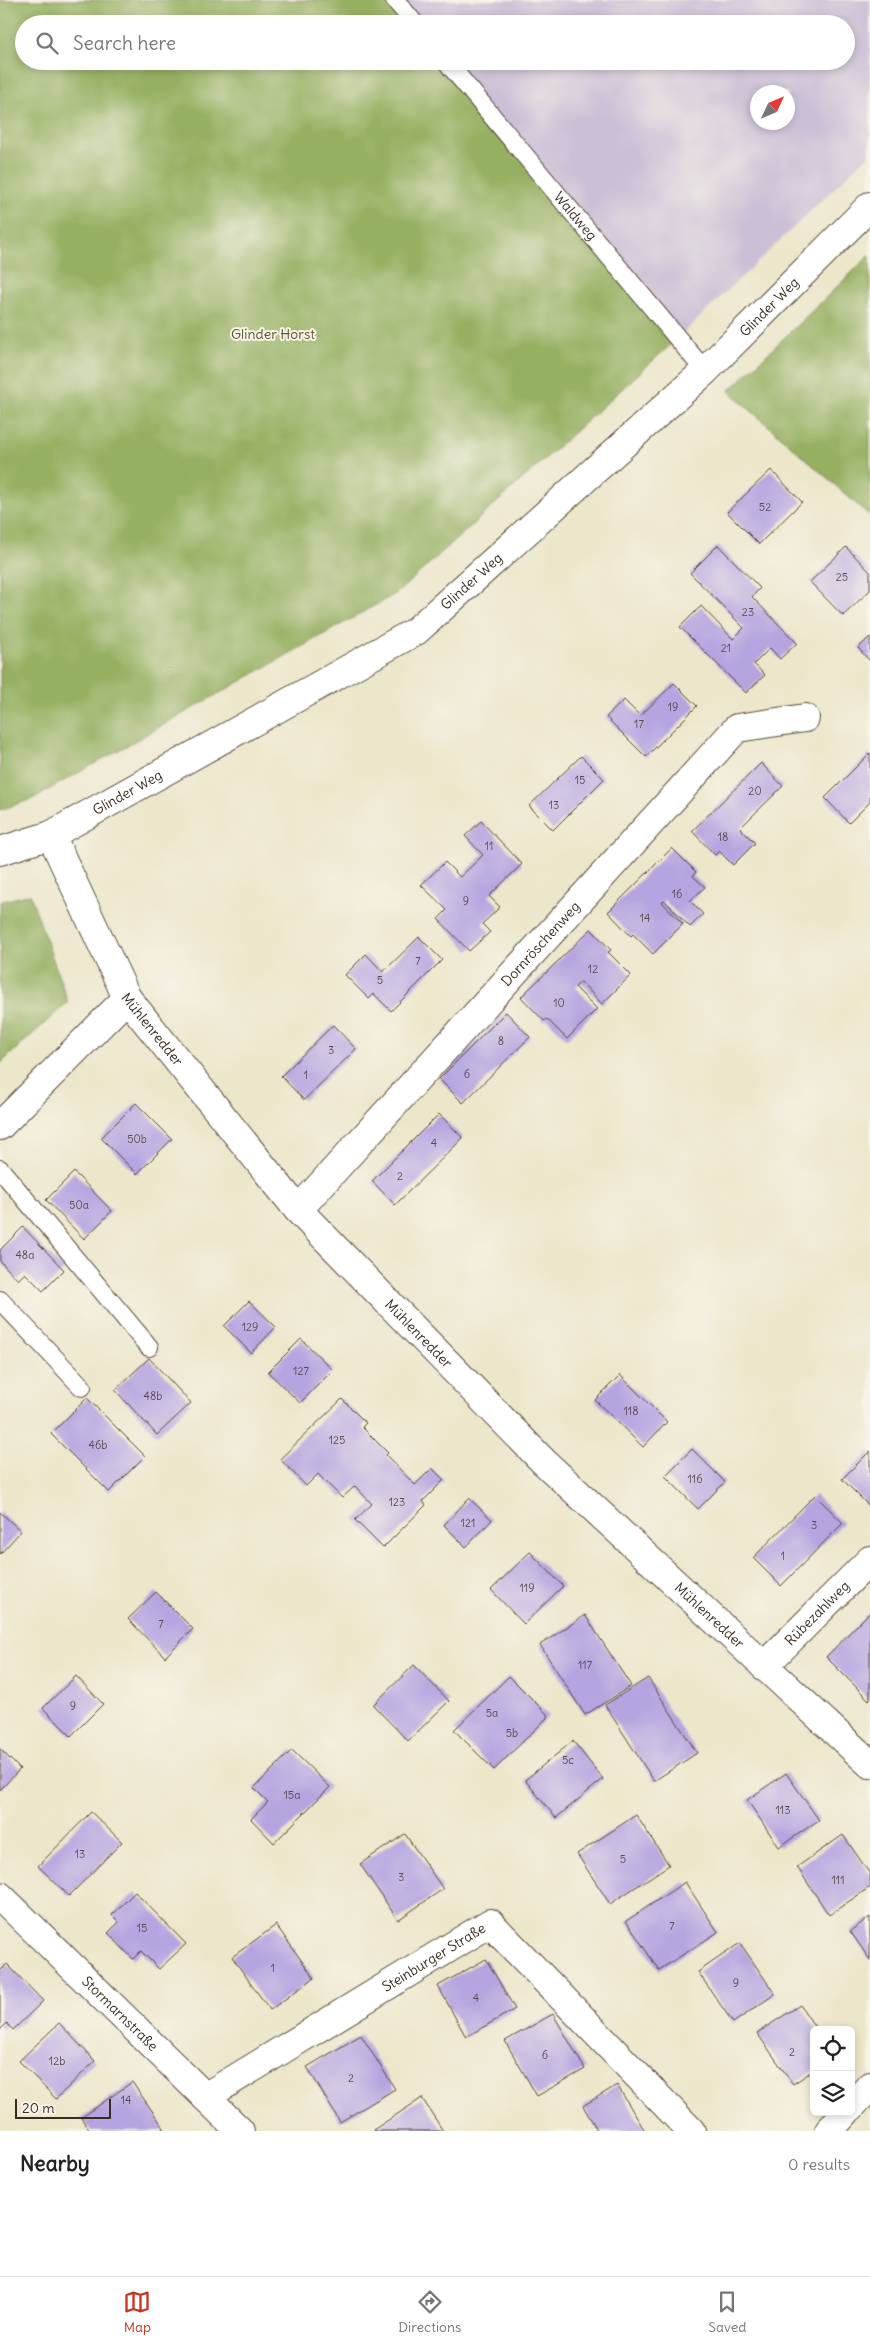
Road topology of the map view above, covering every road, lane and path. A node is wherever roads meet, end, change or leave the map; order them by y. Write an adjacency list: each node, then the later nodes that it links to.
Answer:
1 (395, 0): 2 (lane)
2 (408, 15)
3 (454, 70): 5 (lane, Waldweg)
4 (870, 206): 5 (street, Glinder Weg)
5 (705, 371): 7 (street, Glinder Weg)
6 (805, 718): 12 (street, Dornröschenweg)
7 (51, 835): 8 (street, Glinder Weg); 9 (street, Mühlenredder)
8 (0, 852)
9 (127, 998): 10 (street); 12 (street, Mühlenredder)
10 (0, 1126)
11 (0, 1169): 14 (lane)
12 (298, 1210): 17 (street, Mühlenredder)
13 (0, 1300): 15 (lane)
14 (149, 1347)
15 (82, 1387)
16 (870, 1560): 17 (street, Rübezahlweg)
17 (764, 1666): 18 (street, Mühlenredder)
18 (870, 1764)
19 (0, 1896): 21 (street, Stormarnstraße)
20 (870, 2086): 22 (street)
21 (205, 2096): 24 (street, Stormarnstraße); 25 (street, Steinburger Straße)
22 (855, 2103)
23 (842, 2116): 26 (street)
24 (240, 2131)
25 (691, 2131)
26 (829, 2131)

